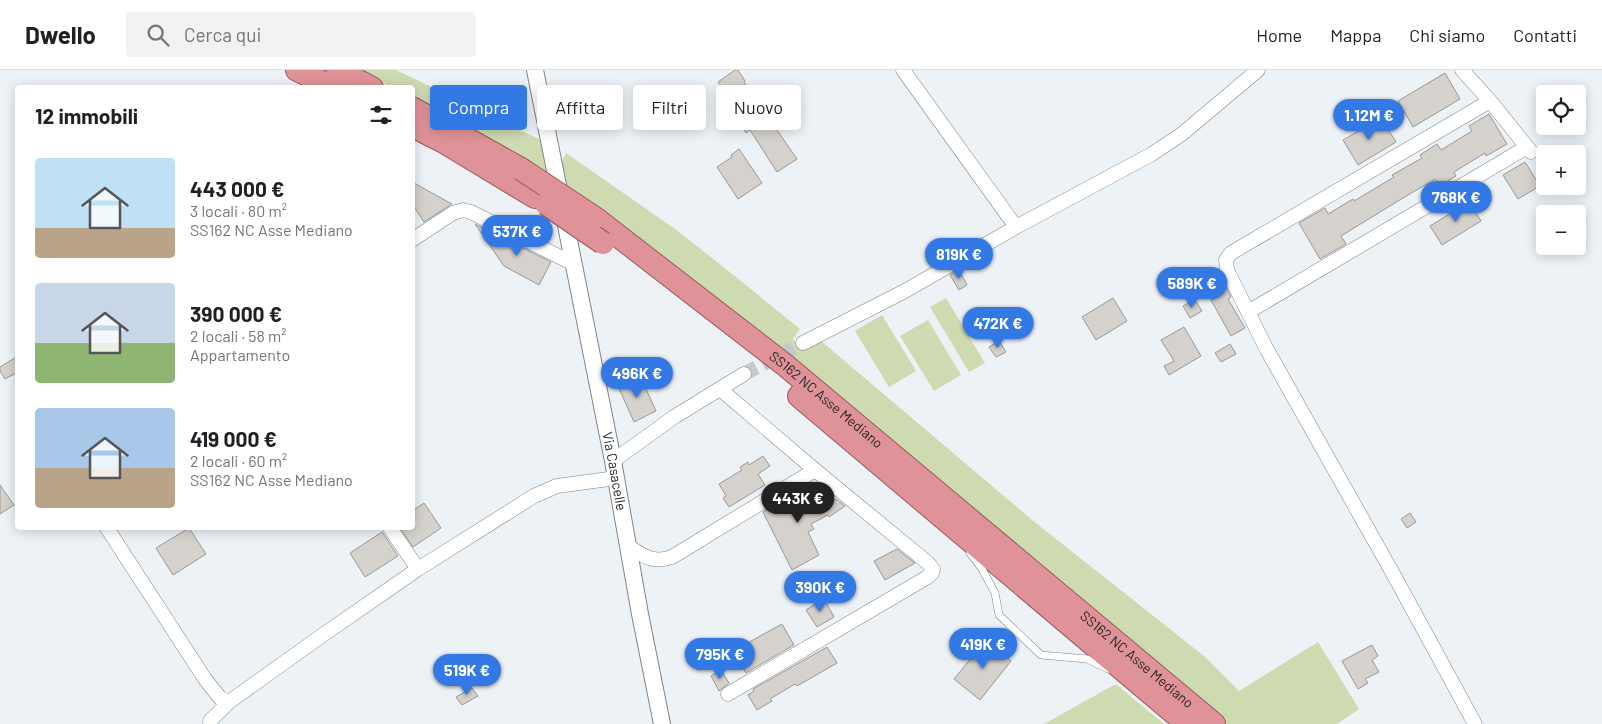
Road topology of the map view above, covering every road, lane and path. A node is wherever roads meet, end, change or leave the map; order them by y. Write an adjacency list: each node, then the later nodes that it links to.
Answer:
1 (297, 70): 7 (highway)
2 (338, 70): 8 (highway)
3 (536, 70): 14 (street, Via Casacelle)
4 (903, 70): 12 (street)
5 (1258, 70): 12 (street)
6 (1462, 70): 9 (street)
7 (329, 85)
8 (366, 85)
9 (1490, 101): 15 (street); 15 (street)
10 (415, 110): 33 (highway, SS162 NC Asse Mediano, bridge)
11 (415, 128): 22 (highway, SS162 NC Asse Mediano, bridge)
12 (1016, 227): 16 (street)
13 (415, 238): 14 (street)
14 (574, 264): 19 (street, Via Casacelle)
15 (1248, 312): 34 (street)
16 (803, 343)
17 (744, 374): 18 (street)
18 (720, 389): 19 (street); 20 (street)
19 (613, 461): 21 (street, Via Casacelle)
20 (815, 470): 25 (street); 27 (street)
21 (616, 478): 25 (street, Via Casacelle); 26 (street)
22 (949, 524): 29 (highway, SS162 NC Asse Mediano); 29 (lane)
23 (108, 530): 28 (street)
24 (391, 530): 26 (street)
25 (628, 546): 31 (street, Via Casacelle)
26 (418, 569): 28 (street)
27 (728, 694)
28 (229, 702): 30 (street)
29 (1163, 703): 32 (highway, SS162 NC Asse Mediano)
30 (209, 723)
31 (662, 724)
32 (1187, 724)
33 (1214, 724)
34 (1475, 724)

